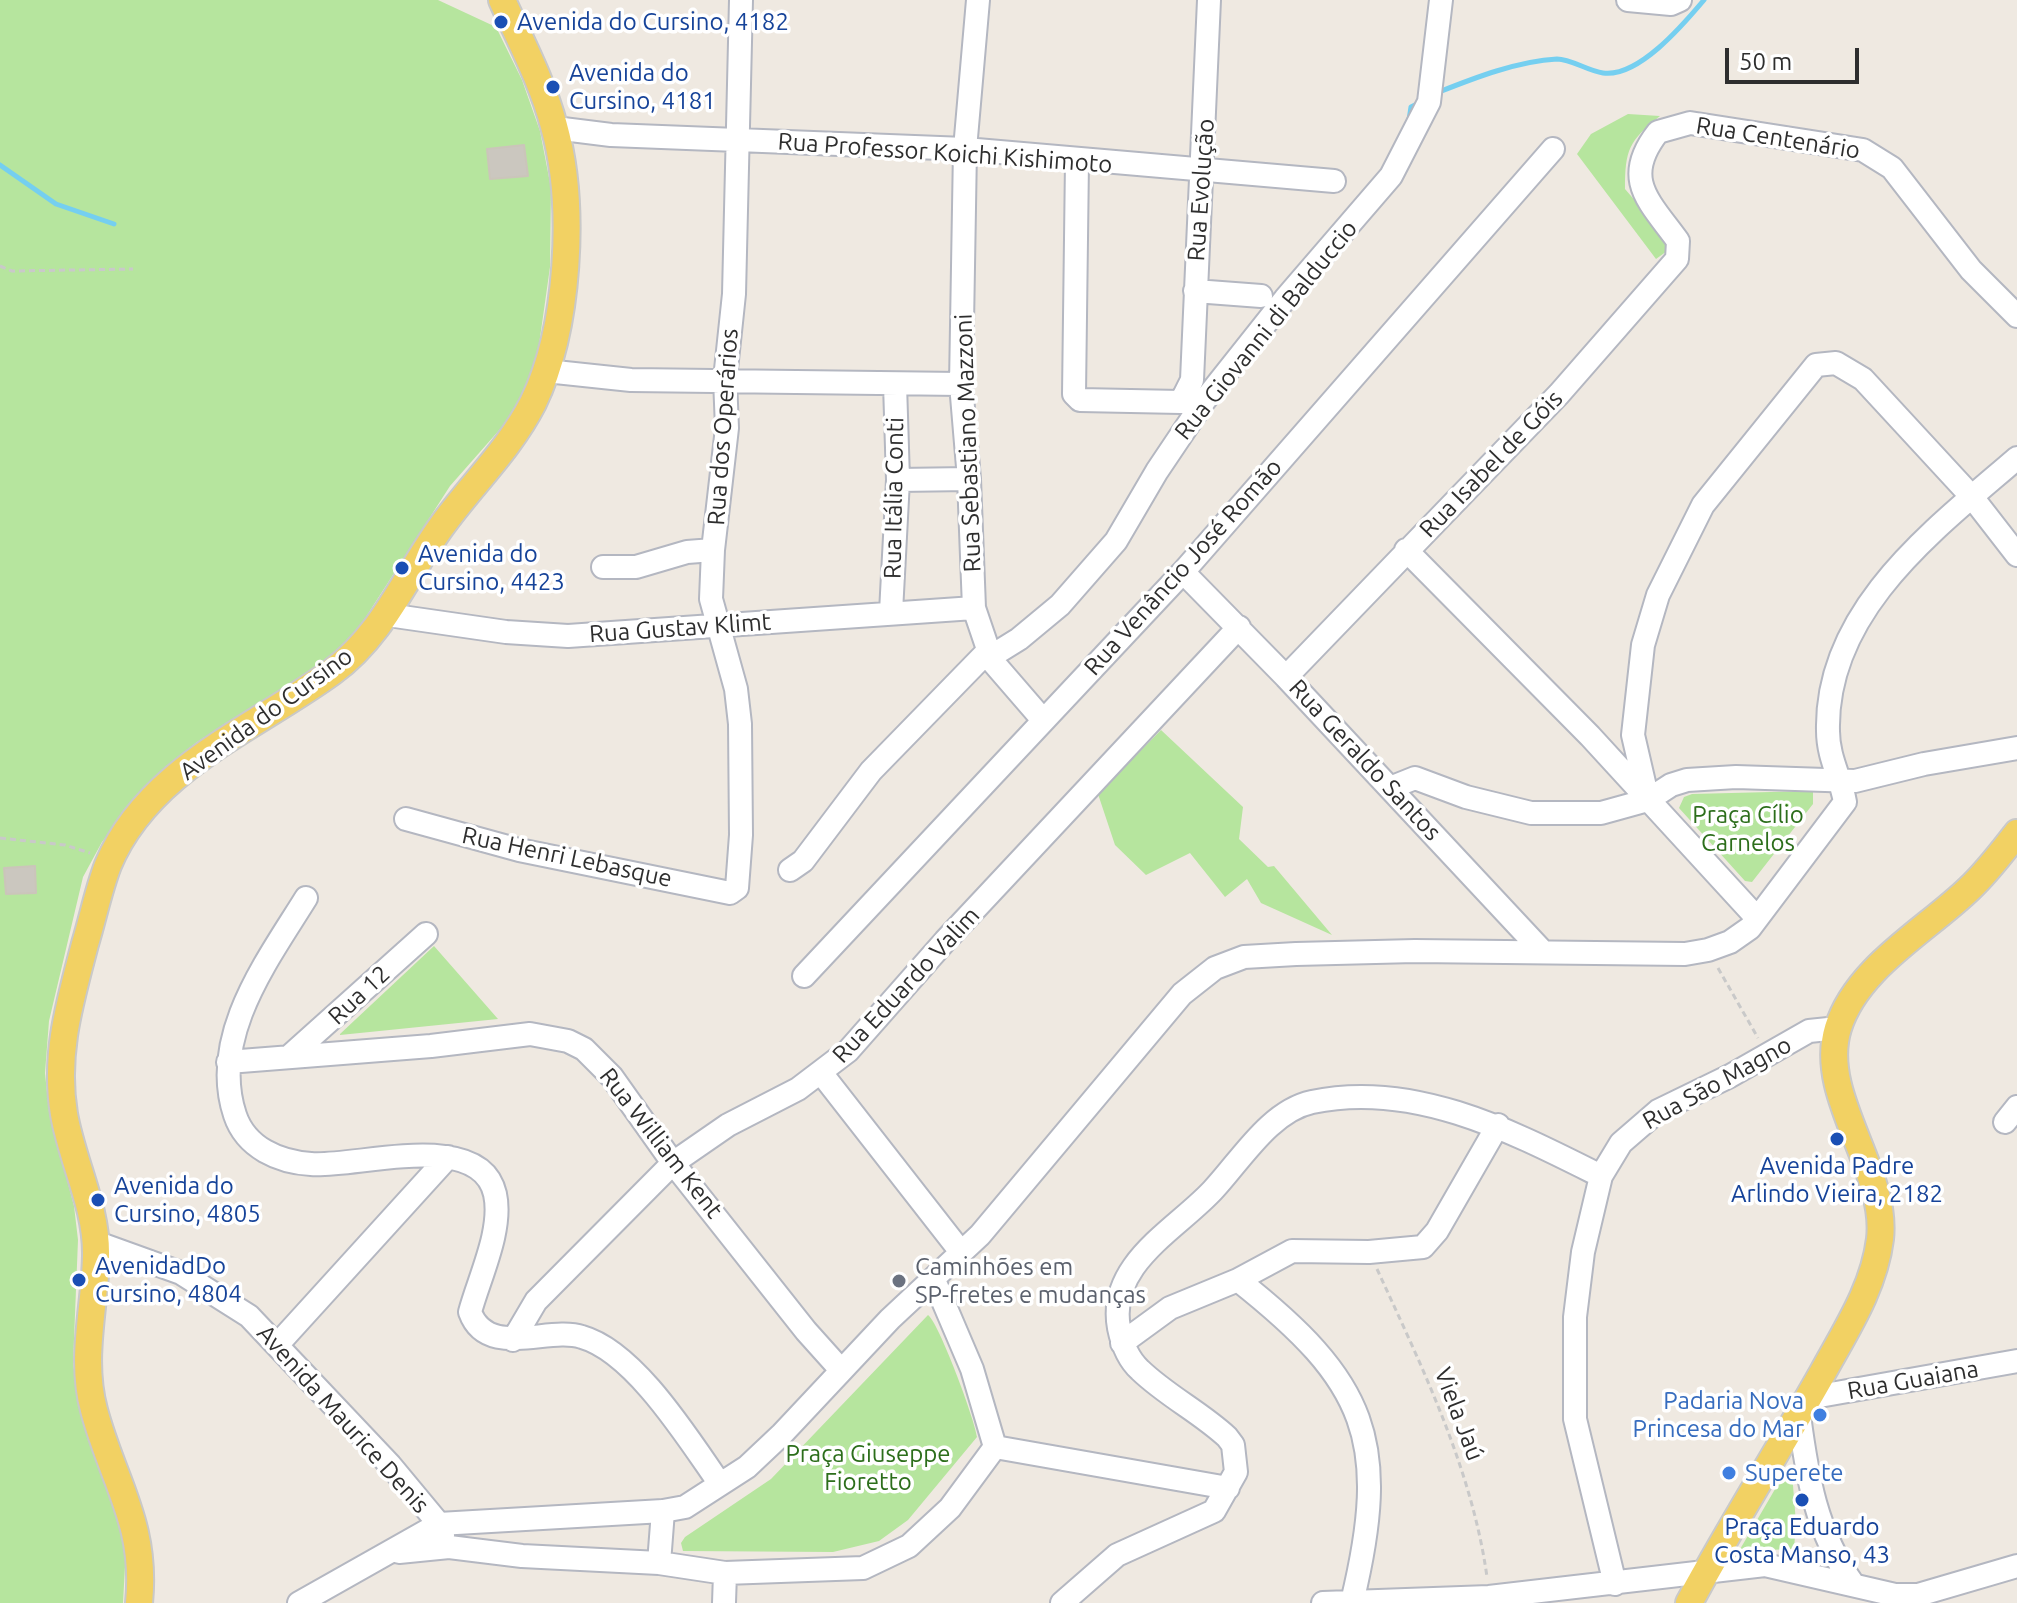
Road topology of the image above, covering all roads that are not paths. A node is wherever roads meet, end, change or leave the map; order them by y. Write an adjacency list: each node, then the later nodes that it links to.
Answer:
1 (502, 0): 8 (main road, Avenida do Cursino)
2 (741, 0): 9 (street, Rua dos Operários)
3 (978, 0): 10 (street, Rua Sebastiano Mazzoni)
4 (1209, 0): 13 (street, Rua Evolução)
5 (1441, 0): 23 (street, Rua Giovanni di Balduccio)
6 (1628, 0): 7 (street)
7 (1675, 2)
8 (555, 128): 9 (street, Rua Professor Koichi Kishimoto); 19 (main road, Avenida do Cursino)
9 (737, 140): 10 (street, Rua Professor Koichi Kishimoto); 20 (street, Rua dos Operários)
10 (965, 149): 12 (street, Rua Professor Koichi Kishimoto); 22 (street, Rua Sebastiano Mazzoni)
11 (1553, 149): 32 (street, Rua Venâncio José Romão)
12 (1077, 161): 13 (street, Rua Professor Koichi Kishimoto); 23 (street)
13 (1203, 170): 14 (street, Rua Professor Koichi Kishimoto); 16 (street, Rua Evolução)
14 (1334, 181)
15 (1678, 241): 18 (street, Rua Centenário); 29 (street, Rua Isabel de Góis)
16 (1195, 291): 17 (street); 23 (street, Rua Evolução)
17 (1261, 296)
18 (2017, 316)
19 (546, 371): 20 (street); 35 (main road, Avenida do Cursino)
20 (725, 379): 21 (street); 28 (street, Rua dos Operários)
21 (895, 384): 22 (street); 26 (street, Rua Itália Conti)
22 (961, 384): 25 (street, Rua Sebastiano Mazzoni)
23 (1195, 392): 38 (street, Rua Giovanni di Balduccio)
24 (2017, 458): 27 (street)
25 (969, 479): 26 (street); 33 (street, Rua Sebastiano Mazzoni)
26 (898, 480): 34 (street, Rua Itália Conti)
27 (1972, 497): 30 (street); 42 (street); 44 (street)
28 (713, 550): 31 (street); 36 (street, Rua dos Operários)
29 (1406, 550): 39 (street, Rua Isabel de Góis); 44 (street)
30 (2017, 555)
31 (603, 567)
32 (1183, 572): 37 (street, Rua Geraldo Santos); 40 (street, Rua Venâncio José Romão)
33 (974, 608): 34 (street, Rua Gustav Klimt); 38 (street, Rua Sebastiano Mazzoni)
34 (891, 612): 36 (street, Rua Gustav Klimt)
35 (388, 615): 36 (street, Rua Gustav Klimt); 62 (main road, Avenida do Cursino)
36 (715, 624): 48 (street, Rua dos Operários)
37 (1239, 627): 39 (street, Rua Geraldo Santos); 57 (street, Rua Eduardo Valim)
38 (988, 654): 40 (street, Rua Sebastiano Mazzoni); 47 (street, Rua Giovanni di Balduccio)
39 (1286, 677): 43 (street, Rua Geraldo Santos)
40 (1043, 720): 53 (street, Rua Venâncio José Romão)
41 (2017, 748): 42 (street)
42 (1837, 779): 44 (street); 50 (street)
43 (1390, 788): 44 (street); 52 (street, Rua Geraldo Santos)
44 (1648, 800): 50 (street)
45 (406, 819): 48 (street, Rua Henri Lebasque)
46 (2017, 833): 54 (main road)
47 (790, 870)
48 (730, 893)
49 (306, 898): 56 (street)
50 (1757, 918): 52 (street)
51 (426, 934): 55 (street, Rua 12)
52 (1543, 952): 63 (street)
53 (804, 976)
54 (1838, 1028): 61 (street, Rua São Magno); 71 (main road)
55 (291, 1055): 56 (street, Rua William Kent); 60 (street, Rua William Kent)
56 (228, 1062): 59 (street)
57 (822, 1074): 60 (street, Rua Eduardo Valim); 63 (street)
58 (1498, 1125): 61 (street); 65 (street); 67 (street)
59 (448, 1157): 66 (street); 68 (street)
60 (673, 1163): 66 (street, Rua Eduardo Valim); 70 (street, Rua William Kent)
61 (1601, 1176): 83 (street, Rua São Magno)
62 (95, 1242): 68 (street, Avenida Maurice Denis); 86 (main road, Avenida do Cursino)
63 (961, 1252): 64 (street)
64 (934, 1280): 70 (street); 72 (street)
65 (1238, 1280): 67 (street); 85 (street)
66 (513, 1340): 73 (street)
67 (1122, 1343): 74 (street)
68 (278, 1344): 76 (street, Avenida Maurice Denis)
69 (2017, 1361): 71 (street, Rua Guaiana)
70 (841, 1370): 73 (street)
71 (1804, 1407): 82 (main road); 84 (street)
72 (995, 1447): 74 (street); 81 (street)
73 (720, 1484): 75 (street)
74 (1228, 1488): 89 (street)
75 (663, 1511): 76 (street); 79 (street)
76 (439, 1524): 77 (street, Avenida Maurice Denis); 78 (street)
77 (449, 1547): 78 (street); 79 (street)
78 (390, 1553): 87 (street)
79 (659, 1563): 81 (street)
80 (2017, 1566): 84 (street)
81 (725, 1573): 88 (street)
82 (1704, 1574): 83 (street); 84 (street); 91 (main road)
83 (1615, 1584): 85 (street)
84 (1853, 1584)
85 (1352, 1602): 90 (street)
86 (139, 1603)
87 (299, 1603)
88 (724, 1603)
89 (1062, 1603)
90 (1323, 1603)
91 (1689, 1603)

